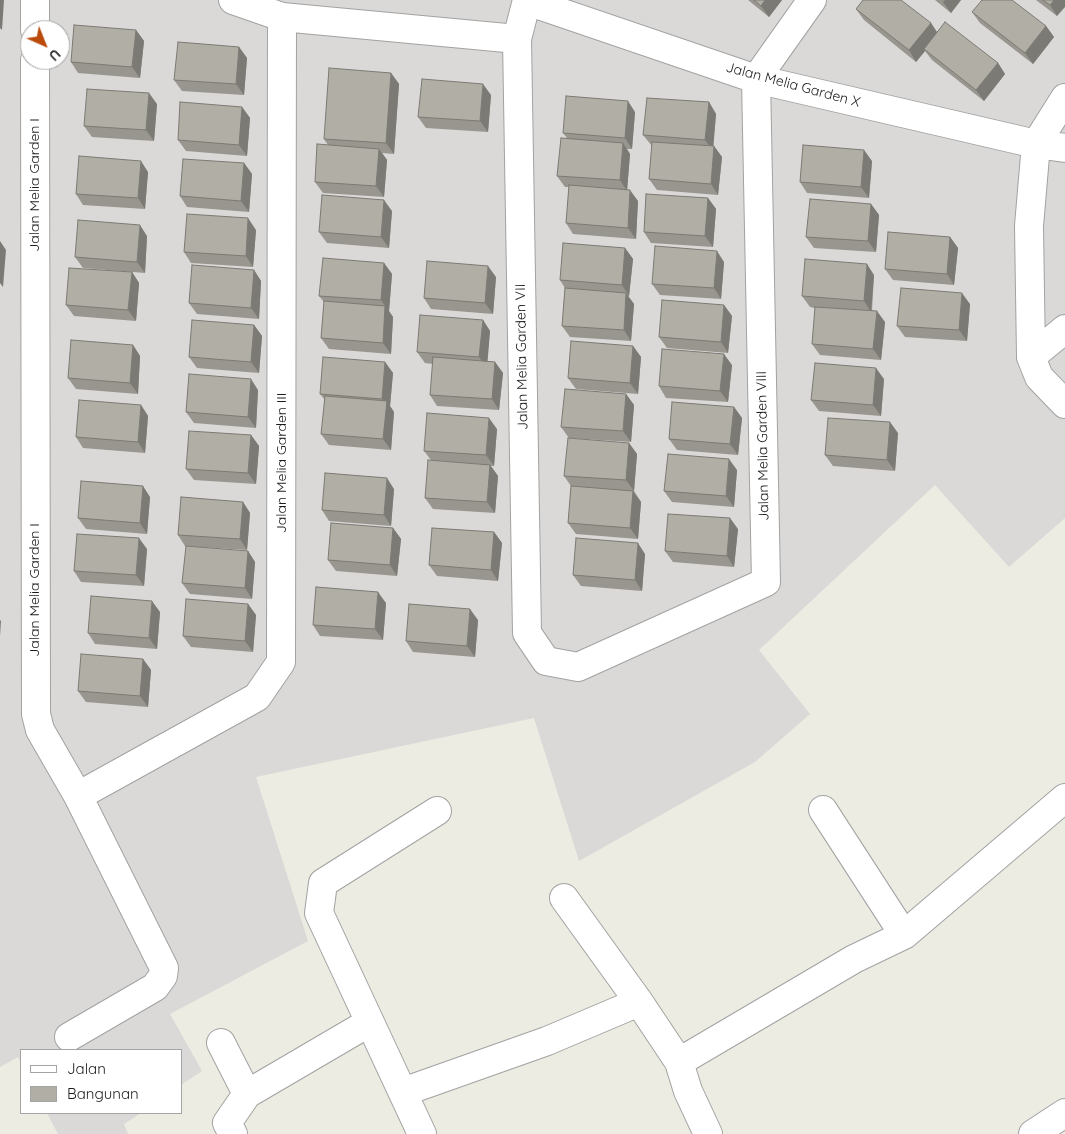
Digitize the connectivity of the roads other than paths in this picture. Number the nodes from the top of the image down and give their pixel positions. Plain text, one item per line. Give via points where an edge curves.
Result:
1 (35, 0) edge
2 (233, 0) edge
3 (527, 0) edge
4 (812, 0) edge
5 (282, 17) junction
6 (35, 20) edge
7 (517, 39) junction
8 (35, 70) edge
9 (756, 78) junction
10 (1065, 98) edge
11 (1036, 144) junction
12 (1065, 148) edge
13 (1065, 329) edge
14 (1031, 357) junction
15 (1065, 404) edge
16 (554, 662) joint
17 (78, 796) junction
18 (1065, 798) edge
19 (822, 810) dead end
20 (437, 812) dead end
21 (564, 898) dead end
22 (904, 935) junction
23 (639, 1002) junction
24 (370, 1022) junction
25 (70, 1038) dead end
26 (221, 1043) dead end
27 (679, 1062) junction
28 (402, 1092) junction
29 (247, 1094) junction
30 (1065, 1113) edge
31 (233, 1134) edge
32 (422, 1134) edge
33 (708, 1134) edge
34 (1033, 1134) edge

1 - 6 street
2 - 5 street
3 - 7 street, Jalan Melia Garden VII
3 - 9 street, Jalan Melia Garden X
4 - 9 street
5 - 7 street
5 - 17 street, Jalan Melia Garden III via 282,662 257,697
7 - 16 street, Jalan Melia Garden VII via 527,633 546,660
8 - 17 street, Jalan Melia Garden I via 36,714 40,730
9 - 11 street, Jalan Melia Garden X
9 - 16 street, Jalan Melia Garden VIII via 766,582 578,667
10 - 11 street
11 - 12 street, Jalan Melia Garden X
11 - 14 street via 1029,226
13 - 14 street
14 - 15 street via 1039,377
17 - 25 street, Jalan Melia Garden I via 164,968 163,976 155,987
18 - 22 street
19 - 22 street
20 - 24 street via 323,883 319,913
21 - 23 street
22 - 27 street via 854,959
23 - 27 street
23 - 28 street via 547,1041
24 - 28 street
24 - 29 street
26 - 29 street
27 - 33 street
28 - 32 street
29 - 31 street via 228,1123
30 - 34 street

